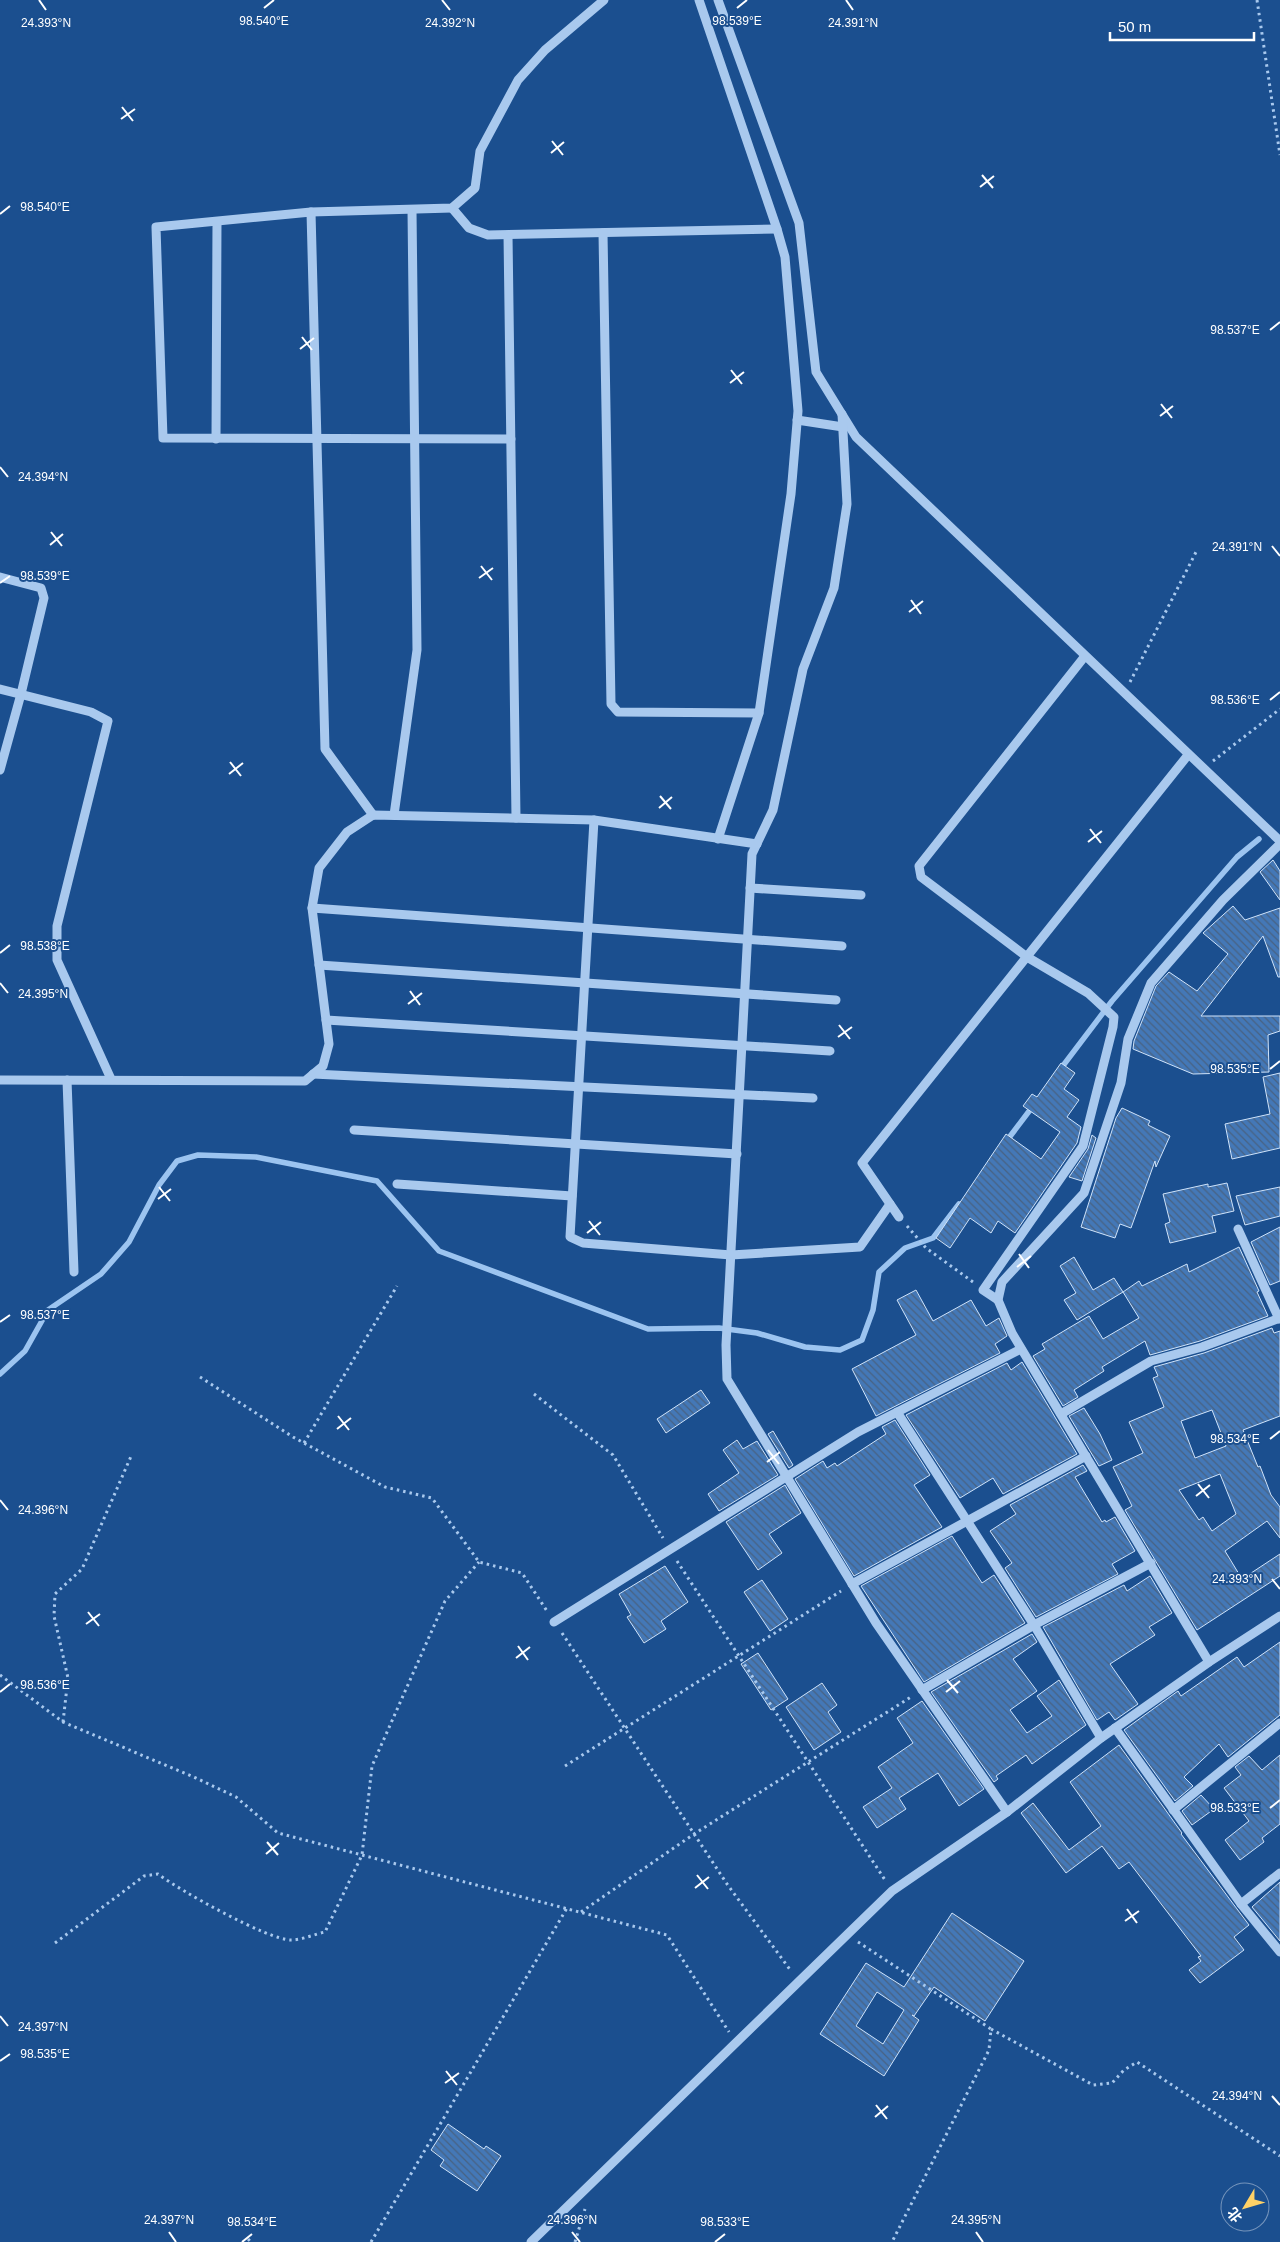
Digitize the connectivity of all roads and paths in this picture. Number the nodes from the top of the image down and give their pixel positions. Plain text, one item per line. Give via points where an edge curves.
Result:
1 (604, 0) edge
2 (699, 0) edge
3 (718, 0) edge
4 (1257, 0) edge
5 (1280, 155) edge
6 (452, 208) junction
7 (412, 210) junction
8 (311, 212) junction
9 (217, 222) junction
10 (778, 230) junction
11 (603, 233) junction
12 (508, 235) junction
13 (842, 414) junction
14 (797, 420) junction
15 (843, 427) junction
16 (216, 438) junction
17 (317, 439) junction
18 (415, 439) junction
19 (511, 440) junction
20 (1196, 552) dead end
21 (0, 577) edge
22 (1085, 656) junction
23 (0, 689) edge
24 (21, 694) junction
25 (1125, 694) junction
26 (1280, 709) edge
27 (759, 713) junction
28 (1188, 755) junction
29 (1203, 769) junction
30 (0, 770) edge
31 (373, 815) junction
32 (394, 815) junction
33 (516, 818) junction
34 (594, 820) junction
35 (718, 839) junction
36 (1280, 842) edge
37 (757, 844) junction
38 (750, 888) junction
39 (861, 895) dead end
40 (312, 908) junction
41 (588, 928) junction
42 (748, 939) junction
43 (842, 946) dead end
44 (1027, 957) junction
45 (319, 965) junction
46 (585, 983) junction
47 (745, 994) junction
48 (836, 1000) dead end
49 (326, 1020) junction
50 (582, 1036) junction
51 (742, 1046) junction
52 (830, 1051) dead end
53 (314, 1074) junction
54 (0, 1080) edge
55 (67, 1080) junction
56 (111, 1080) junction
57 (578, 1087) junction
58 (740, 1094) junction
59 (813, 1098) dead end
60 (354, 1130) dead end
61 (575, 1144) junction
62 (737, 1154) junction
63 (396, 1184) dead end
64 (572, 1196) junction
65 (890, 1204) junction
66 (899, 1217) joint
67 (1238, 1229) dead end
68 (731, 1255) junction
69 (74, 1272) dead end
70 (397, 1286) dead end
71 (983, 1290) junction
72 (998, 1300) junction
73 (1279, 1319) edge
74 (1021, 1348) junction
75 (200, 1377) dead end
76 (534, 1394) dead end
77 (897, 1412) junction
78 (1060, 1414) junction
79 (304, 1443) junction
80 (132, 1454) dead end
81 (1086, 1456) junction
82 (786, 1476) junction
83 (965, 1520) junction
84 (670, 1549) junction
85 (479, 1562) junction
86 (1151, 1563) junction
87 (852, 1584) junction
88 (1280, 1616) edge
89 (554, 1622) junction
90 (1034, 1625) junction
91 (740, 1656) junction
92 (1209, 1662) junction
93 (0, 1675) edge
94 (922, 1690) junction
95 (63, 1722) junction
96 (1280, 1723) edge
97 (624, 1728) junction
98 (1115, 1728) junction
99 (1101, 1738) junction
100 (808, 1762) junction
101 (565, 1766) dead end
102 (1173, 1810) junction
103 (1007, 1812) junction
104 (694, 1834) junction
105 (362, 1855) junction
106 (1280, 1873) edge
107 (892, 1891) junction
108 (1241, 1904) junction
109 (567, 1908) junction
110 (580, 1912) junction
111 (847, 1935) junction
112 (54, 1943) dead end
113 (1280, 1952) edge
114 (799, 1981) junction
115 (991, 2029) junction
116 (736, 2043) junction
117 (1280, 2156) edge
118 (371, 2242) edge
119 (531, 2242) edge
120 (892, 2242) edge

1 - 6 street via 545,50 518,80 480,151 475,188
2 - 10 street
3 - 13 street via 799,223 816,372
4 - 5 path
6 - 7 street
6 - 12 street via 469,228 488,235
7 - 8 street
7 - 18 street
8 - 9 street
8 - 17 street
9 - 16 street
9 - 16 street via 156,228 163,438
10 - 11 street
10 - 14 street via 785,257
11 - 12 street
11 - 27 street via 611,704 618,712
12 - 19 street
13 - 15 street
13 - 22 street via 856,437
14 - 15 street
14 - 27 street via 791,494
15 - 37 street via 847,504 834,588 803,669 773,810
16 - 17 street
17 - 18 street
17 - 31 street via 325,749
18 - 19 street
18 - 32 street via 417,650
19 - 33 street
20 - 25 path
21 - 24 street via 41,588 44,598
22 - 25 street
22 - 44 street via 919,866 921,877
23 - 24 street
24 - 30 street
24 - 56 street via 91,712 108,721 57,926 57,960
25 - 28 street
26 - 29 path
27 - 35 street
28 - 29 street
28 - 44 street
29 - 36 street
31 - 32 street
31 - 40 street via 347,832 318,868
32 - 33 street
33 - 34 street
34 - 35 street
34 - 41 street
35 - 37 street
36 - 72 street via 1223,900 1151,983 1128,1039 1121,1084 1084,1193 1002,1282
37 - 38 street via 752,854
38 - 39 street
38 - 42 street
40 - 41 street
40 - 45 street
41 - 42 street
41 - 46 street
42 - 43 street
42 - 47 street
44 - 65 street via 862,1163
44 - 71 street via 1088,993 1114,1017 1113,1027 1083,1146
45 - 46 street
45 - 49 street
46 - 47 street
46 - 50 street
47 - 48 street
47 - 51 street
49 - 50 street
49 - 53 street via 329,1044 323,1066
50 - 51 street
50 - 57 street
51 - 52 street
51 - 58 street
53 - 56 street via 305,1081
53 - 57 street
54 - 55 street
55 - 56 street
55 - 69 street
57 - 58 street
57 - 61 street
58 - 59 street
58 - 62 street
60 - 61 street
61 - 62 street
61 - 64 street
62 - 68 street
63 - 64 street
64 - 68 street via 570,1237 583,1243
65 - 66 street
65 - 68 street via 860,1247
66 - 71 path via 926,1248
67 - 73 street
68 - 82 street via 727,1379
70 - 79 path
71 - 72 street
72 - 74 street
73 - 78 street via 1202,1347 1151,1361
74 - 77 street
74 - 78 street
75 - 79 path
76 - 84 path via 613,1455
77 - 82 street
77 - 83 street
78 - 81 street
79 - 85 path via 386,1487 432,1498
80 - 95 path via 82,1568 55,1594 54,1616 68,1678
81 - 83 street
81 - 86 street
82 - 84 street
82 - 87 street
83 - 87 street
83 - 90 street
84 - 89 street
84 - 91 path
85 - 89 path via 522,1573
85 - 105 path via 445,1601 372,1766
86 - 90 street
86 - 92 street
87 - 91 path
87 - 94 street
88 - 92 street
89 - 97 path
90 - 94 street
90 - 99 street
91 - 97 path
91 - 100 path
92 - 98 street
93 - 95 path
94 - 100 path
94 - 103 street
95 - 105 path via 236,1797 278,1833
96 - 102 street
97 - 101 path
97 - 104 path
98 - 99 street
98 - 102 street
99 - 103 street
100 - 104 path
100 - 107 path
102 - 108 street
103 - 107 street
104 - 110 path
104 - 114 path
105 - 109 path
105 - 112 path via 325,1932 292,1940 268,1936 174,1886 158,1874 144,1876
106 - 108 street
107 - 111 street
108 - 113 street
109 - 110 path
109 - 118 path
110 - 116 path via 667,1936
111 - 114 street
111 - 115 path
114 - 116 street
115 - 117 path via 1093,2085 1112,2084 1124,2070 1137,2062
115 - 120 path via 989,2050
116 - 119 street

